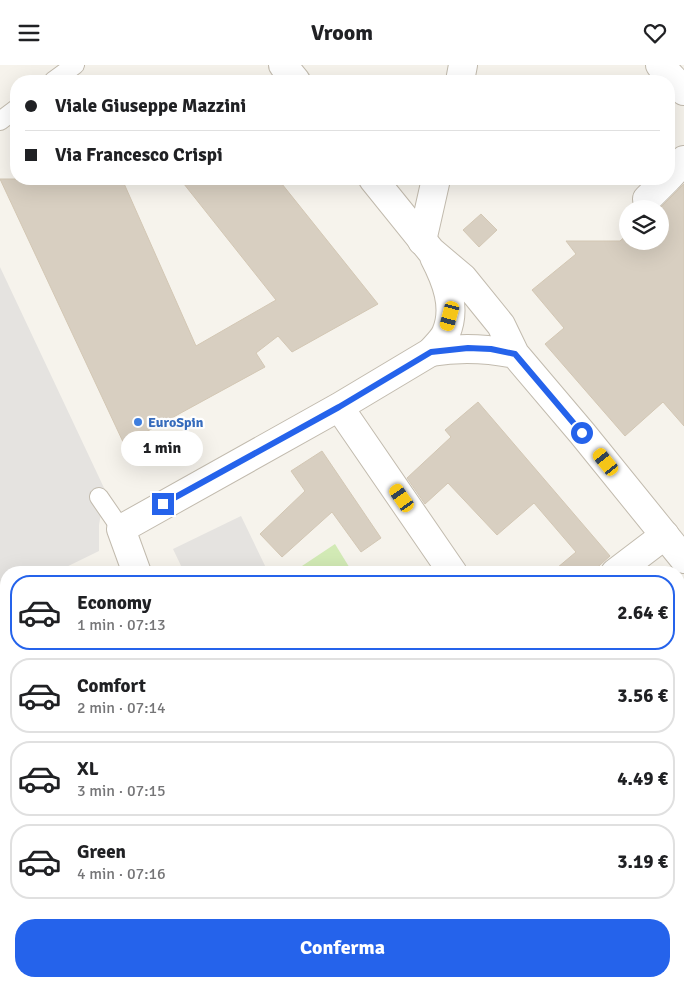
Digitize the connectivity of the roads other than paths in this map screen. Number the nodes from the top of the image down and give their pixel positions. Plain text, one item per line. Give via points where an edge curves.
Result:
1 (75, 65) edge
2 (283, 65) edge
3 (660, 65) edge
4 (61, 75) edge
5 (291, 75) edge
6 (669, 75) edge
7 (675, 81) edge
8 (684, 91) edge
9 (684, 161) edge
10 (675, 171) edge
11 (378, 185) edge
12 (435, 185) edge
13 (661, 185) edge
14 (647, 199) dead end
15 (426, 246) junction
16 (431, 352) junction
17 (515, 354) junction
18 (339, 407) junction
19 (99, 497) dead end
20 (121, 529) junction
21 (665, 535) junction
22 (684, 559) edge
23 (134, 566) edge
24 (448, 566) edge
25 (624, 566) edge

1 - 4 lane
2 - 5 street
3 - 6 street
7 - 8 street
9 - 10 street
11 - 15 street
12 - 15 street
13 - 14 street
15 - 16 street via 445,279 450,296 446,334
15 - 17 street via 463,279 501,325
16 - 17 street via 468,348
16 - 18 street
17 - 21 street
18 - 20 street
18 - 24 street
19 - 20 lane
20 - 23 street
21 - 22 street
21 - 25 street

